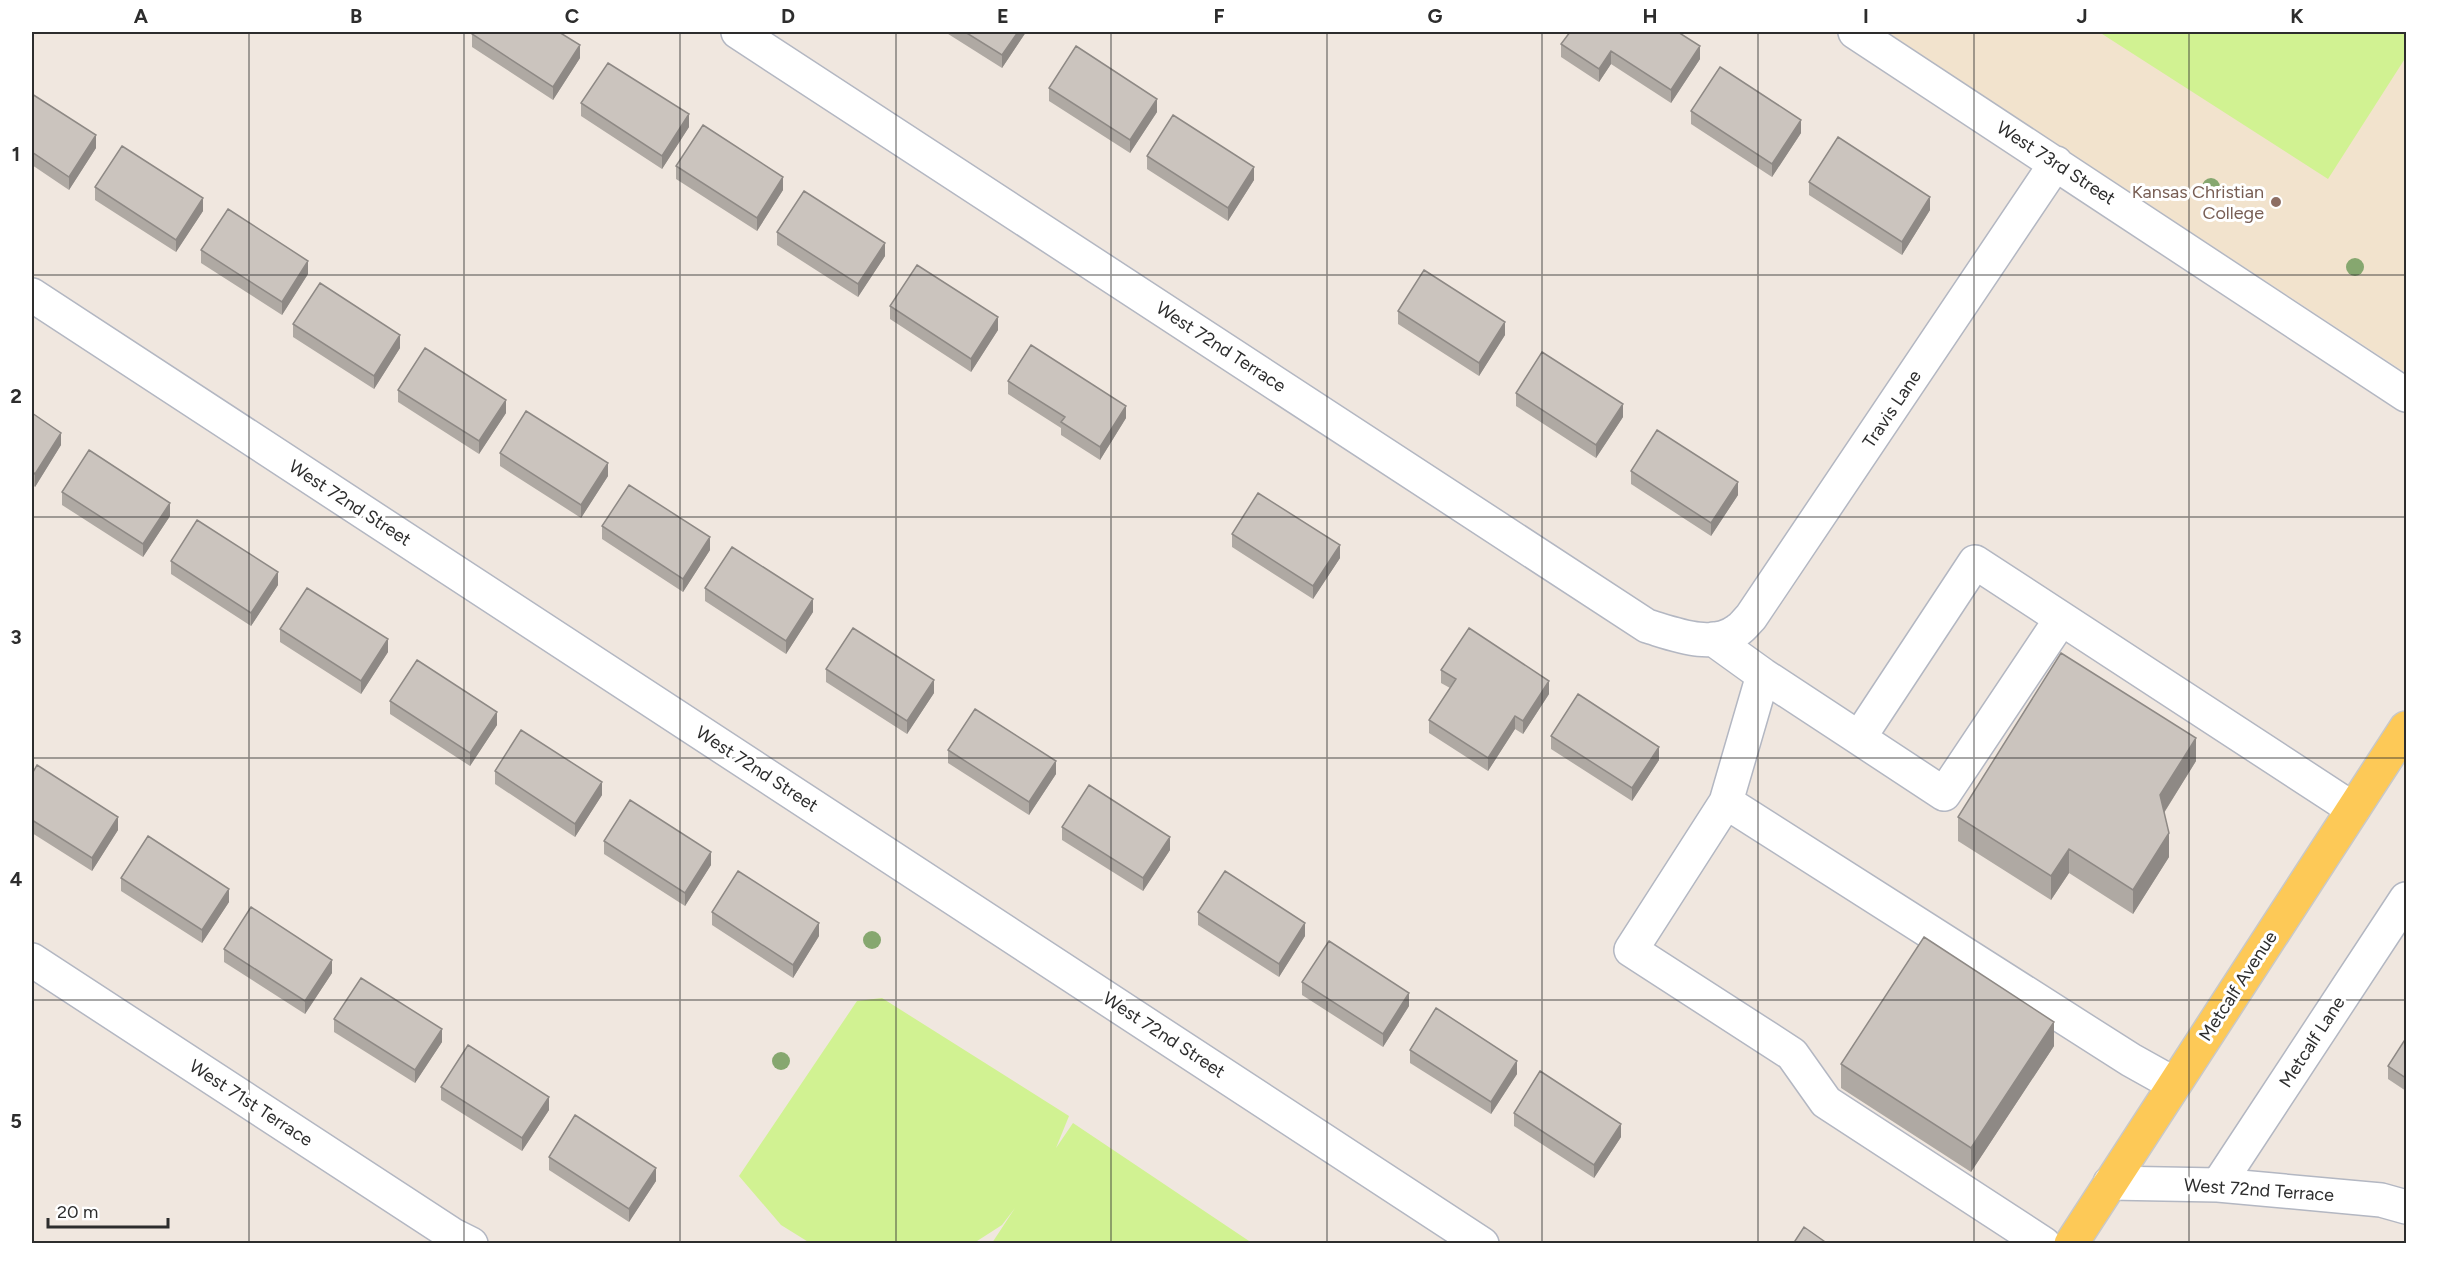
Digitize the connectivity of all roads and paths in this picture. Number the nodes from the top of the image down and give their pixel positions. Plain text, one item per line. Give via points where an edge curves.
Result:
1 (738, 32) edge
2 (1855, 32) edge
3 (2056, 163) junction
4 (32, 295) edge
5 (2406, 395) edge
6 (2061, 619) junction
7 (1713, 639) junction
8 (1763, 675) junction
9 (2406, 728) edge
10 (1859, 738) junction
11 (1726, 802) junction
12 (2353, 809) junction
13 (2406, 900) edge
14 (32, 960) edge
15 (2174, 1084) junction
16 (2110, 1183) junction
17 (2218, 1185) junction
18 (2406, 1207) edge
19 (471, 1244) edge
20 (1482, 1244) edge
21 (2044, 1244) edge
22 (2071, 1244) edge

1 - 7 street, West 72nd Terrace via 1647,626 1692,640
2 - 3 street, West 73rd Street
3 - 5 street, West 73rd Street
3 - 7 street, Travis Lane via 1769,593 1737,631
4 - 20 street, West 72nd Street
6 - 10 street via 1944,794
6 - 10 street via 1975,562
6 - 12 street
7 - 8 street
8 - 10 street
8 - 11 street
9 - 12 main road, Metcalf Avenue
11 - 15 street
11 - 21 street via 1631,950 1792,1054 1826,1102
12 - 15 main road, Metcalf Avenue
13 - 17 street, Metcalf Lane
14 - 19 street, West 71st Terrace
15 - 16 main road, Metcalf Avenue
16 - 17 street, West 72nd Terrace
16 - 22 main road, Metcalf Avenue
17 - 18 street, West 72nd Terrace via 2381,1200

